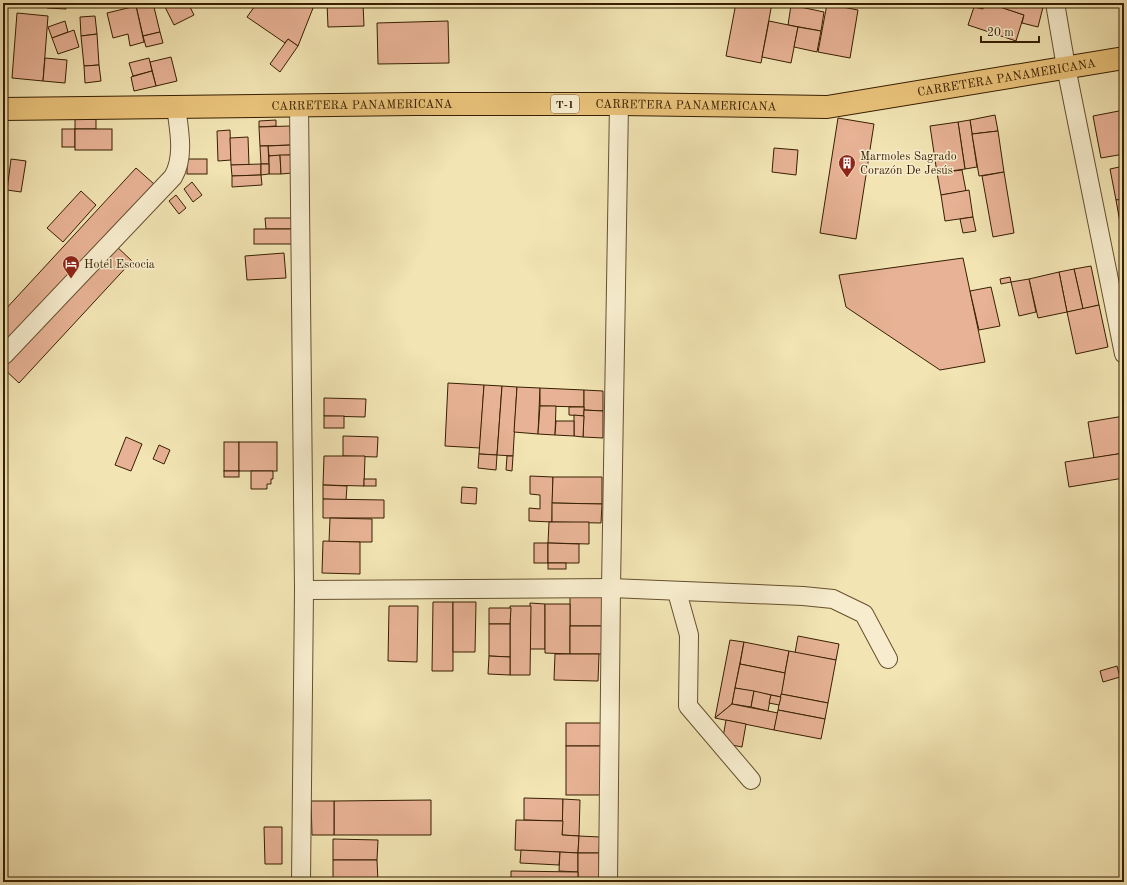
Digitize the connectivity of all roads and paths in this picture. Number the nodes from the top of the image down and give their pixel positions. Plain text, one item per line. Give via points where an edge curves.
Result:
1 (1055, 3) edge
2 (1124, 58) edge
3 (1066, 67) junction
4 (619, 104) junction
5 (299, 105) junction
6 (176, 107) junction
7 (3, 109) edge
8 (1124, 354) edge
9 (4, 355) dead end
10 (611, 588) junction
11 (304, 590) junction
12 (677, 592) junction
13 (888, 659) dead end
14 (751, 780) dead end
15 (301, 882) edge
16 (608, 882) edge

1 - 3 street
2 - 3 highway, CARRETERA PANAMERICANA / T-1
3 - 4 highway, CARRETERA PANAMERICANA / T-1 via 827,107
3 - 8 street
4 - 5 highway, CARRETERA PANAMERICANA / T-1
4 - 10 street
5 - 6 highway, CARRETERA PANAMERICANA / T-1
5 - 11 street
6 - 7 highway, CARRETERA PANAMERICANA / T-1
6 - 9 street via 180,146 178,169 173,177
10 - 11 street
10 - 12 street
10 - 16 street
11 - 15 street
12 - 13 street via 833,599 864,614
12 - 14 street via 689,635 688,706

